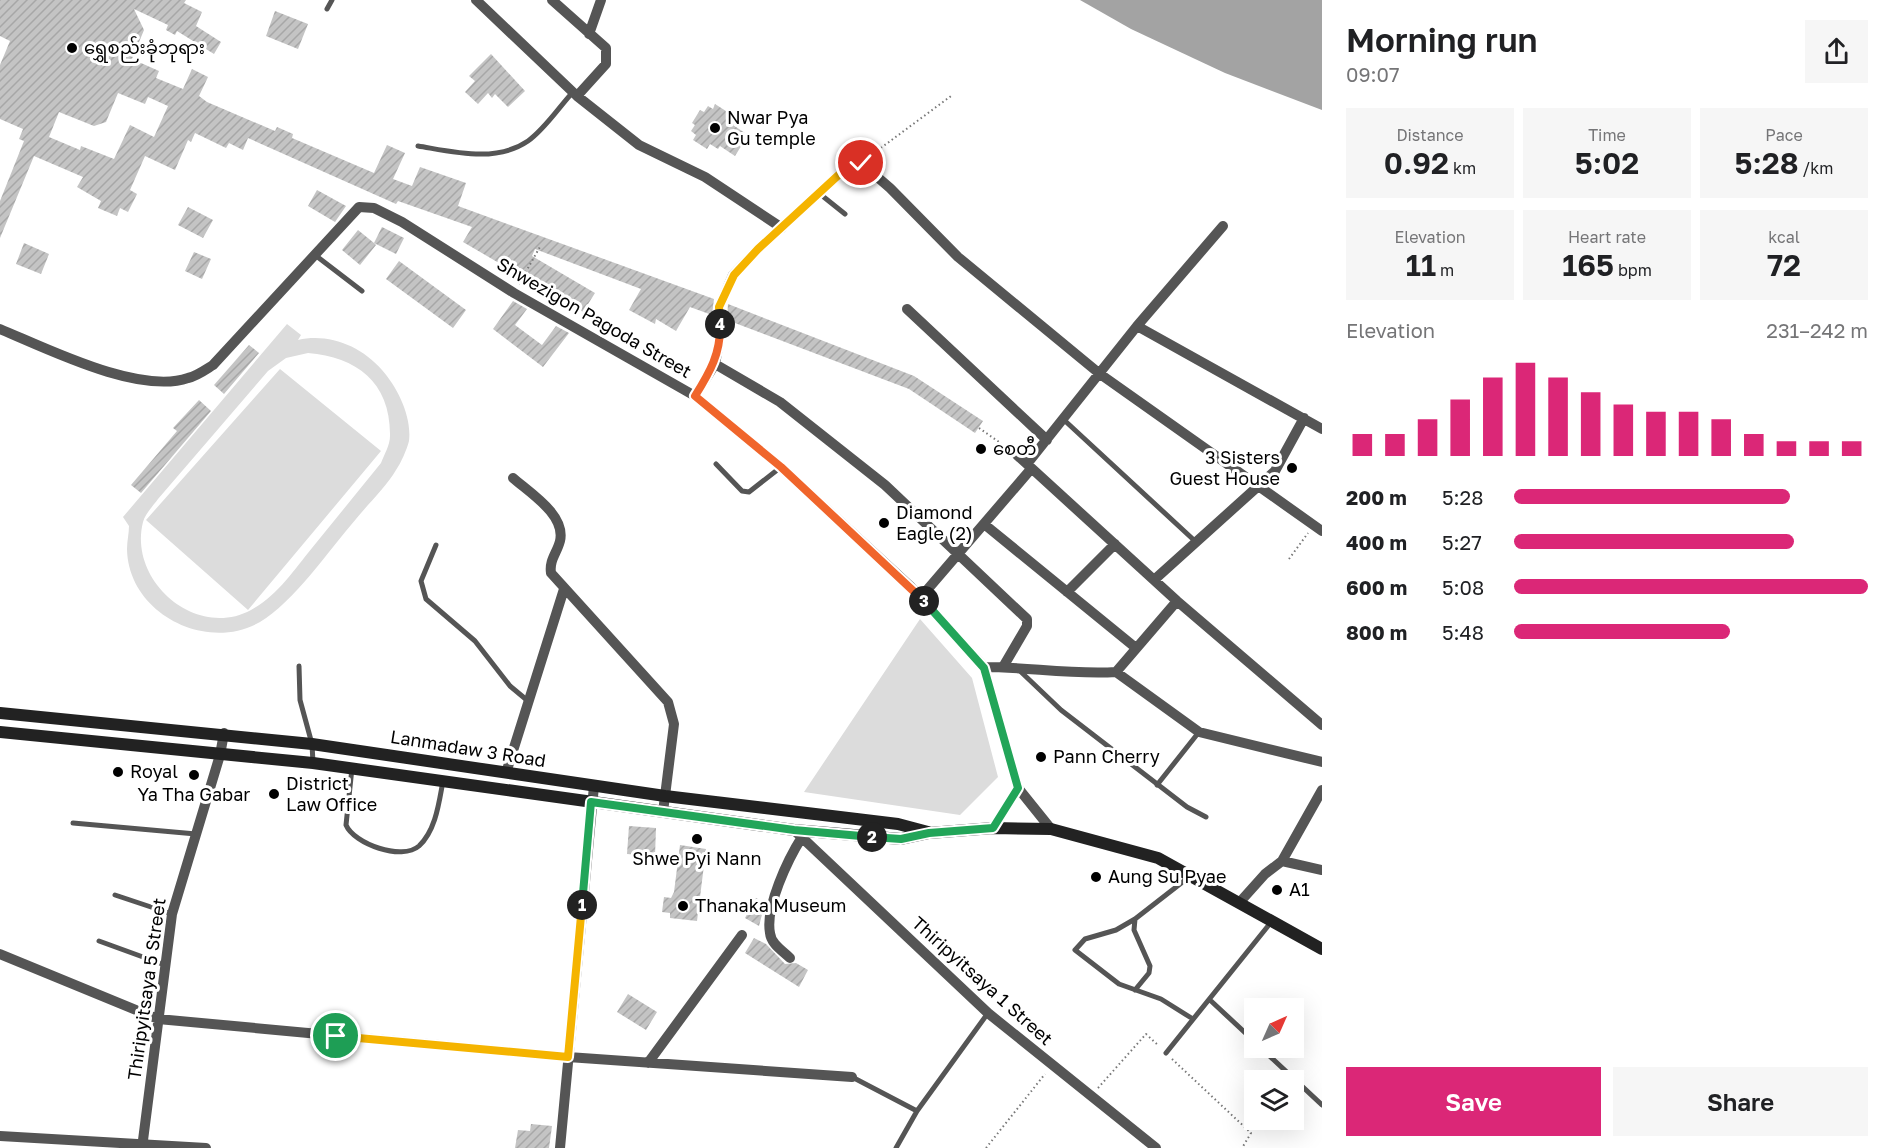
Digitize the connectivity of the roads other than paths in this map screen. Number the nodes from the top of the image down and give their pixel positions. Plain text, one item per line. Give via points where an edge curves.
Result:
1 (332, 0) edge
2 (476, 0) edge
3 (552, 0) edge
4 (601, 0) edge
5 (327, 9) dead end
6 (589, 34) junction
7 (575, 94) junction
8 (418, 146) dead end
9 (820, 194) junction
10 (845, 214) dead end
11 (1223, 226) dead end
12 (782, 228) junction
13 (314, 254) junction
14 (362, 291) dead end
15 (907, 309) dead end
16 (1137, 326) junction
17 (0, 330) edge
18 (715, 364) junction
19 (1100, 374) junction
20 (695, 396) junction
21 (1304, 418) junction
22 (1064, 419) junction
23 (1322, 429) edge
24 (1047, 440) junction
25 (1017, 455) road end
26 (716, 464) dead end
27 (1029, 466) junction
28 (781, 467) junction
29 (513, 478) dead end
30 (1259, 488) junction
31 (984, 524) junction
32 (1317, 529) edge
33 (1196, 542) junction
34 (1115, 544) junction
35 (436, 545) dead end
36 (959, 553) junction
37 (1154, 580) junction
38 (564, 589) junction
39 (1067, 592) junction
40 (921, 597) junction
41 (1177, 601) junction
42 (1136, 648) junction
43 (299, 666) dead end
44 (1003, 667) junction
45 (1016, 667) junction
46 (984, 668) junction
47 (1116, 672) junction
48 (528, 701) junction
49 (0, 713) edge
50 (1320, 718) edge
51 (0, 732) edge
52 (1199, 732) junction
53 (224, 734) junction
54 (312, 744) junction
55 (220, 755) junction
56 (1322, 762) edge
57 (313, 763) junction
58 (352, 768) junction
59 (506, 773) junction
60 (443, 781) junction
61 (1157, 785) junction
62 (594, 786) junction
63 (1018, 788) junction
64 (1322, 790) edge
65 (665, 796) junction
66 (591, 802) junction
67 (663, 813) junction
68 (1206, 817) dead end
69 (73, 823) dead end
70 (993, 828) junction
71 (1051, 829) junction
72 (929, 833) junction
73 (196, 834) junction
74 (798, 834) junction
75 (1282, 861) junction
76 (1322, 870) edge
77 (1190, 876) junction
78 (115, 895) dead end
79 (1239, 903) junction
80 (172, 914) junction
81 (1135, 919) junction
82 (1272, 921) junction
83 (742, 935) dead end
84 (99, 941) dead end
85 (1322, 949) edge
86 (0, 954) edge
87 (790, 958) dead end
88 (165, 965) junction
89 (1135, 990) junction
90 (1210, 1000) junction
91 (988, 1013) junction
92 (158, 1019) junction
93 (1193, 1019) junction
94 (1244, 1032) edge
95 (1166, 1053) road end
96 (568, 1057) junction
97 (1272, 1058) edge
98 (648, 1063) junction
99 (852, 1077) joint
100 (1322, 1105) edge
101 (917, 1111) junction
102 (0, 1136) edge
103 (142, 1145) edge
104 (206, 1148) edge
105 (560, 1148) edge
106 (896, 1148) edge
107 (1156, 1148) edge

1 - 5 lane
2 - 7 street
3 - 6 street
4 - 6 street
6 - 7 street via 606,48 606,64
7 - 8 lane via 529,140 503,153 471,154
7 - 12 street via 639,145 705,177
9 - 10 lane
9 - 12 street
9 - 19 street via 851,164 861,163 958,257
11 - 16 street
12 - 18 street via 734,275 719,307 720,337
13 - 14 lane
13 - 17 street, Shwezigon Pagoda Street via 213,366 187,379 156,381 103,372
13 - 20 street, Shwezigon Pagoda Street via 359,207 374,208
15 - 24 street
16 - 19 street
16 - 21 street
18 - 20 street
18 - 36 street via 780,402 885,484
19 - 22 street
19 - 30 street
20 - 28 street, Shwezigon Pagoda Street
21 - 23 street
21 - 30 street via 1275,471
22 - 24 street
22 - 33 lane
24 - 27 street
25 - 27 street
26 - 28 lane via 742,490 749,492
27 - 31 street
27 - 34 street
28 - 40 street, Shwezigon Pagoda Street
29 - 38 street via 561,529 560,542 549,564
30 - 32 street
30 - 33 street
31 - 36 street
31 - 39 street
33 - 37 street
34 - 37 street
34 - 39 street
35 - 48 lane via 421,581 426,599 475,641 510,686
36 - 40 street
36 - 44 street via 1027,619 1028,626
37 - 41 street
38 - 48 street
38 - 65 street via 668,702 674,724
39 - 42 street
40 - 46 street, Shwezigon Pagoda Street
41 - 42 street
41 - 50 street
42 - 47 street
43 - 54 lane via 300,700
44 - 45 street
44 - 46 street
45 - 47 street via 1094,674
45 - 61 lane via 1061,710
46 - 63 street, Shwezigon Pagoda Street
47 - 52 street
48 - 59 street
49 - 53 main road, Lanmadaw 3 Road
51 - 55 main road, Lanmadaw 3 Road
52 - 56 street
52 - 61 lane
53 - 54 main road, Lanmadaw 3 Road
53 - 55 street, Thiripyitsaya 5 Street
54 - 57 lane
54 - 59 main road, Lanmadaw 3 Road
55 - 57 main road, Lanmadaw 3 Road
55 - 73 street, Thiripyitsaya 5 Street
57 - 58 main road, Lanmadaw 3 Road
58 - 60 main road, Lanmadaw 3 Road
58 - 60 lane via 346,825 364,844 392,850 419,846 435,821
59 - 62 main road, Lanmadaw 3 Road
60 - 66 main road, Lanmadaw 3 Road
61 - 68 lane
62 - 65 main road, Lanmadaw 3 Road
62 - 66 street
63 - 70 street
63 - 71 street, Shwezigon Pagoda Street
64 - 75 street
65 - 67 street
65 - 72 main road, Lanmadaw 3 Road via 898,824
66 - 67 main road, Lanmadaw 3 Road
66 - 96 street
67 - 74 main road, Lanmadaw 3 Road
69 - 73 lane
70 - 71 main road, Lanmadaw 3 Road
70 - 72 main road, Lanmadaw 3 Road
71 - 77 main road, Lanmadaw 3 Road via 1158,858
72 - 74 main road, Lanmadaw 3 Road via 901,839
73 - 80 street, Thiripyitsaya 5 Street
74 - 87 street via 784,868 769,932
74 - 91 street, Thiripyitsaya 1 Street
75 - 76 street
75 - 79 street
77 - 79 main road, Lanmadaw 3 Road
77 - 81 lane
78 - 80 lane
79 - 82 main road, Lanmadaw 3 Road
80 - 88 street, Thiripyitsaya 5 Street
81 - 89 lane via 1134,930 1150,966
81 - 89 lane via 1116,930 1084,939 1075,950 1119,984
82 - 85 main road, Lanmadaw 3 Road
82 - 90 lane
83 - 98 street
84 - 88 lane
86 - 92 street
88 - 92 street, Thiripyitsaya 5 Street
89 - 93 lane via 1161,999
90 - 93 lane
90 - 94 lane
91 - 101 lane
91 - 107 street, Thiripyitsaya 1 Street
92 - 96 street
92 - 103 street, Thiripyitsaya 5 Street
93 - 95 lane
96 - 98 street
96 - 105 street
97 - 100 lane
98 - 99 street
99 - 101 lane
101 - 106 lane
102 - 103 street
103 - 104 street

